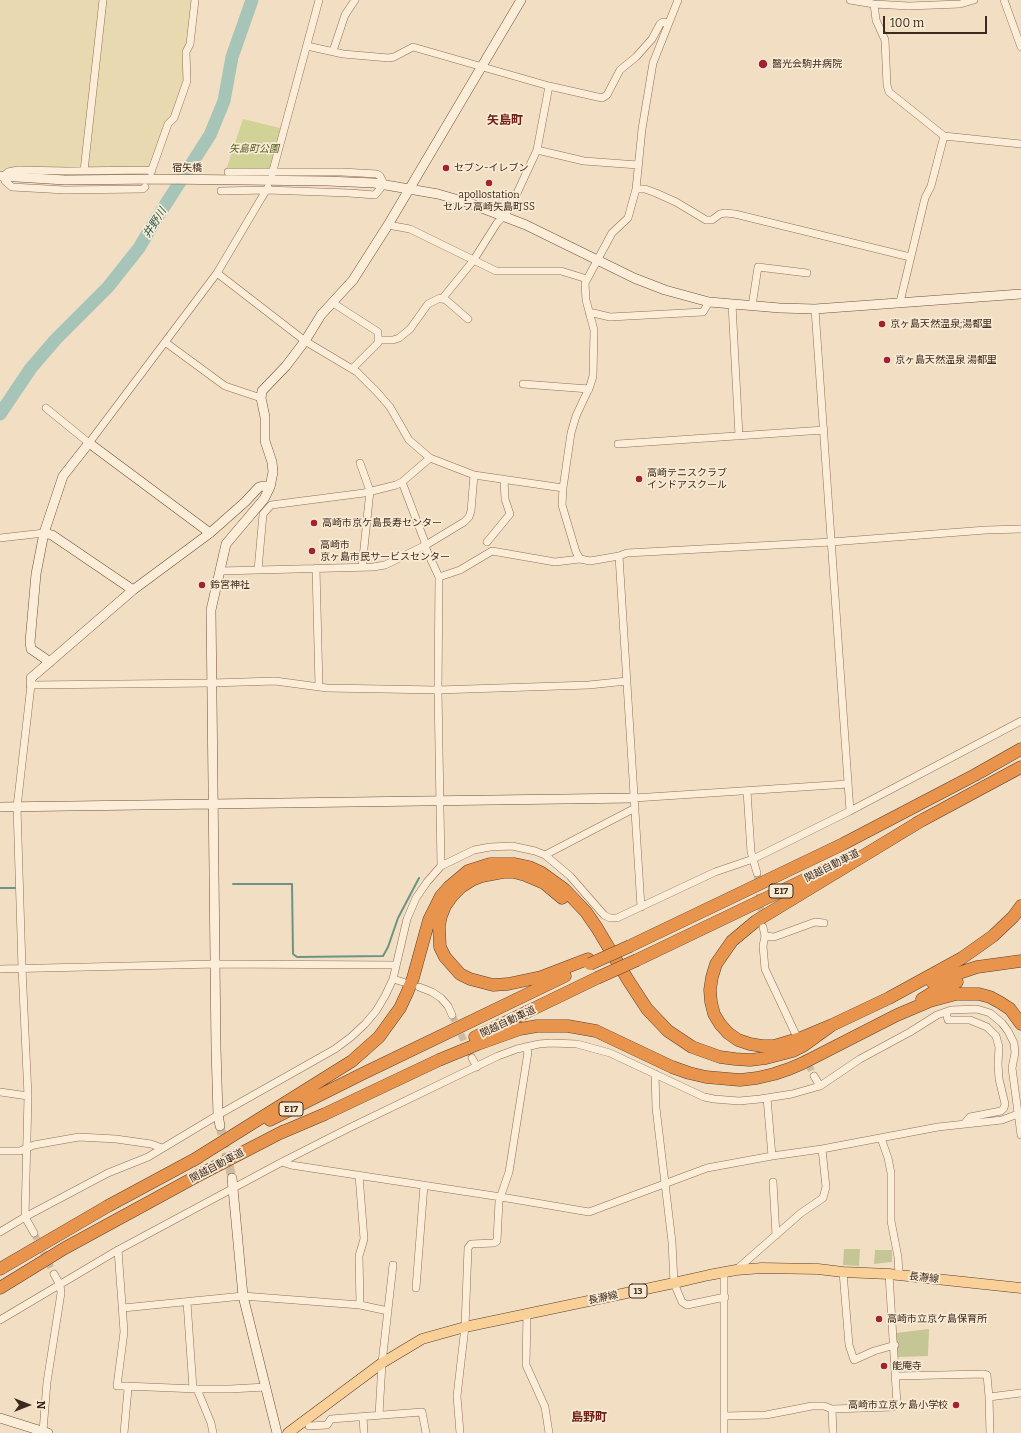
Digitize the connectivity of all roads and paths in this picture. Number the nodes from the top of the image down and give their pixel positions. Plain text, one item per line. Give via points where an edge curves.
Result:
1 (103, 0) edge
2 (195, 0) edge
3 (319, 0) edge
4 (355, 0) edge
5 (521, 0) edge
6 (678, 0) edge
7 (850, 0) edge
8 (974, 0) edge
9 (1004, 0) edge
10 (874, 4) junction
11 (668, 23) junction
12 (307, 46) junction
13 (1021, 47) edge
14 (333, 51) junction
15 (482, 66) junction
16 (549, 86) junction
17 (944, 136) junction
18 (1021, 144) edge
19 (537, 150) junction
20 (638, 165) junction
21 (84, 171) junction
22 (228, 172) dead end
23 (273, 173) junction
24 (2, 176) edge
25 (384, 184) junction
26 (145, 187) dead end
27 (268, 189) junction
28 (409, 189) junction
29 (636, 189) junction
30 (221, 191) dead end
31 (504, 216) junction
32 (388, 224) junction
33 (910, 256) junction
34 (597, 260) junction
35 (473, 261) junction
36 (217, 273) junction
37 (807, 273) dead end
38 (587, 279) junction
39 (1021, 294) edge
40 (442, 299) junction
41 (709, 302) junction
42 (900, 302) junction
43 (333, 303) junction
44 (732, 304) junction
45 (752, 306) junction
46 (815, 309) junction
47 (588, 312) junction
48 (468, 319) dead end
49 (378, 340) junction
50 (305, 341) junction
51 (165, 342) junction
52 (352, 369) junction
53 (523, 384) dead end
54 (589, 389) junction
55 (261, 398) junction
56 (46, 408) dead end
57 (824, 430) junction
58 (739, 436) junction
59 (89, 443) junction
60 (618, 444) dead end
61 (430, 458) junction
62 (360, 464) dead end
63 (474, 475) junction
64 (504, 480) junction
65 (402, 482) junction
66 (270, 487) junction
67 (563, 488) junction
68 (370, 491) junction
69 (1021, 529) edge
70 (44, 533) junction
71 (210, 533) junction
72 (0, 538) edge
73 (487, 542) dead end
74 (831, 542) junction
75 (426, 545) junction
76 (619, 556) junction
77 (580, 559) junction
78 (362, 567) junction
79 (316, 568) junction
80 (258, 570) junction
81 (220, 571) junction
82 (438, 577) junction
83 (132, 590) junction
84 (50, 662) junction
85 (627, 681) junction
86 (212, 684) junction
87 (31, 685) junction
88 (319, 687) junction
89 (438, 690) junction
90 (1021, 721) edge
91 (1021, 749) edge
92 (1021, 767) edge
93 (848, 784) junction
94 (747, 791) junction
95 (634, 798) junction
96 (440, 801) junction
97 (213, 804) junction
98 (0, 807) edge
99 (17, 807) junction
100 (635, 808) junction
101 (850, 811) junction
102 (924, 819) junction
103 (545, 855) junction
104 (753, 859) junction
105 (441, 866) junction
106 (757, 873) tunnel mouth
107 (641, 906) junction
108 (1021, 906) edge
109 (824, 923) dead end
110 (763, 926) tunnel mouth
111 (764, 936) junction
112 (1021, 961) edge
113 (589, 962) junction
114 (216, 964) junction
115 (396, 965) junction
116 (22, 968) junction
117 (1021, 968) edge
118 (0, 969) edge
119 (393, 979) junction
120 (403, 982) dead end
121 (419, 986) dead end
122 (889, 998) junction
123 (946, 1012) junction
124 (452, 1015) tunnel mouth
125 (897, 1015) junction
126 (1021, 1024) edge
127 (832, 1025) junction
128 (796, 1035) dead end
129 (840, 1043) junction
130 (525, 1047) junction
131 (1018, 1052) edge
132 (472, 1058) tunnel mouth
133 (477, 1067) junction
134 (655, 1074) junction
135 (814, 1076) tunnel mouth
136 (820, 1086) junction
137 (0, 1092) edge
138 (28, 1096) junction
139 (767, 1098) junction
140 (1018, 1114) junction
141 (218, 1115) junction
142 (964, 1124) junction
143 (220, 1126) tunnel mouth
144 (278, 1134) junction
145 (1021, 1135) edge
146 (881, 1138) junction
147 (28, 1148) junction
148 (162, 1148) junction
149 (822, 1149) junction
150 (0, 1151) edge
151 (772, 1156) junction
152 (192, 1161) junction
153 (282, 1162) junction
154 (359, 1175) junction
155 (232, 1178) tunnel mouth
156 (772, 1182) dead end
157 (666, 1184) junction
158 (424, 1185) junction
159 (234, 1188) junction
160 (501, 1197) junction
161 (25, 1217) junction
162 (0, 1232) edge
163 (34, 1233) tunnel mouth
164 (776, 1234) junction
165 (118, 1250) junction
166 (393, 1265) dead end
167 (0, 1270) edge
168 (736, 1270) junction
169 (724, 1272) junction
170 (843, 1272) junction
171 (54, 1274) tunnel mouth
172 (894, 1275) junction
173 (674, 1283) junction
174 (60, 1285) junction
175 (0, 1288) edge
176 (416, 1288) dead end
177 (1021, 1288) edge
178 (243, 1296) junction
179 (725, 1297) junction
180 (187, 1302) junction
181 (360, 1305) junction
182 (123, 1308) junction
183 (388, 1311) junction
184 (528, 1313) junction
185 (0, 1320) edge
186 (465, 1327) junction
187 (895, 1345) junction
188 (382, 1363) junction
189 (897, 1376) junction
190 (126, 1386) junction
191 (266, 1387) junction
192 (195, 1389) junction
193 (1021, 1393) edge
194 (989, 1397) junction
195 (832, 1409) junction
196 (379, 1415) junction
197 (724, 1416) junction
198 (363, 1417) junction
199 (0, 1418) edge
200 (308, 1426) edge
201 (46, 1432) edge
202 (124, 1433) edge
203 (213, 1433) edge
204 (277, 1433) edge
205 (288, 1433) edge
206 (364, 1433) edge
207 (426, 1433) edge
208 (460, 1433) edge
209 (549, 1433) edge
210 (724, 1433) edge
211 (833, 1433) edge
212 (990, 1433) edge

1 - 21 street
2 - 21 street via 190,44 186,52 187,81 151,171
3 - 12 street
4 - 14 street via 345,15
5 - 15 street
6 - 11 street
7 - 10 street
8 - 10 street via 960,4
9 - 13 street
10 - 17 street via 876,20 885,40 889,92
11 - 16 street via 660,24 636,57 620,70 605,97
11 - 20 street via 653,63
12 - 14 street
12 - 23 street
14 - 15 street via 389,58 413,47
15 - 16 street
15 - 28 street
16 - 19 street
17 - 18 street
17 - 33 street
19 - 20 street via 584,161
19 - 31 street
20 - 29 street
21 - 24 street via 18,170
22 - 23 street
23 - 25 street via 377,174
24 - 25 street, 宿矢橋 via 65,180 214,179
24 - 26 street via 12,187 65,190
25 - 27 street via 375,195
25 - 28 street, 宿矢橋
27 - 30 street
27 - 36 street
28 - 31 street, 宿矢橋 via 438,194
28 - 32 street
29 - 33 street via 645,188 676,202 706,220 712,220 720,214 735,214
29 - 34 street via 628,218 612,233
31 - 34 street, 宿矢橋
31 - 35 street
32 - 35 street via 410,230
32 - 43 street via 353,280
33 - 42 street
34 - 38 street
34 - 41 street, 宿矢橋 via 665,290
35 - 38 street via 496,271 562,271
35 - 40 street
36 - 50 street
36 - 51 street
37 - 45 street via 758,268
38 - 47 street via 585,283
39 - 42 street, 宿矢橋
40 - 48 street
40 - 49 street via 428,304 410,329 399,338
41 - 44 street, 宿矢橋
41 - 47 street via 703,312 610,317
42 - 46 street, 宿矢橋
43 - 49 street via 378,332
43 - 50 street via 321,315
44 - 45 street, 宿矢橋
44 - 58 street
45 - 46 street, 宿矢橋
46 - 57 street
47 - 54 street via 594,330 593,376
49 - 52 street via 378,343
50 - 52 street
50 - 55 street via 286,366 265,387
51 - 55 street via 225,386
51 - 59 street
52 - 61 street via 378,392 409,440
53 - 54 street
54 - 67 street via 571,433
55 - 66 street via 265,417 265,441 272,462
56 - 59 street
57 - 58 street
57 - 74 street
58 - 60 street
59 - 70 street via 63,476
59 - 71 street
61 - 63 street
61 - 65 street
62 - 68 street
63 - 64 street
63 - 75 street via 469,517
64 - 67 street
64 - 73 street via 505,499 510,514
65 - 68 street
65 - 75 street
66 - 71 street via 259,487
66 - 81 street via 264,499 226,544
67 - 77 street via 562,505
68 - 78 street
68 - 80 street via 271,505 263,514
69 - 74 street
70 - 72 street
70 - 83 street via 52,535
70 - 84 street via 36,574 30,642 31,649
71 - 83 street
74 - 76 street via 627,553
74 - 93 street
75 - 78 street via 385,565
75 - 82 street
76 - 77 street via 590,561
76 - 85 street
77 - 82 street via 555,562 492,551 460,570
78 - 79 street
79 - 80 street
79 - 88 street
80 - 81 street
81 - 86 street via 211,610
82 - 89 street
83 - 84 street
84 - 87 street via 31,678
85 - 89 street via 589,685
85 - 95 street
86 - 87 street
86 - 88 street via 275,681
86 - 97 street
87 - 99 street
88 - 89 street
89 - 96 street
90 - 101 street
91 - 113 highway, 関越自動車道 / E17, bridge via 918,805 768,880
92 - 102 highway, 関越自動車道 / E17
93 - 94 street
93 - 101 street
94 - 95 street
94 - 104 street
95 - 96 street
95 - 100 street
96 - 97 street
96 - 105 street
97 - 99 street
97 - 114 street
98 - 99 street
99 - 116 street
100 - 103 street
100 - 107 street
101 - 104 street
102 - 127 highway via 756,921 732,941 716,964 710,1002 720,1024 738,1040 774,1046
102 - 144 highway, 関越自動車道 / E17, bridge via 773,895 372,1086
103 - 105 street via 512,846 490,847 474,850
103 - 107 street via 570,876 604,915 617,918
104 - 106 street
104 - 107 street via 715,872
105 - 115 street via 416,898 407,919
108 - 122 highway via 1004,927 978,947 937,973
109 - 111 street via 815,922 774,937
110 - 111 street
111 - 128 street via 764,969
112 - 122 highway via 977,967
113 - 129 highway via 524,982 500,984 470,979 460,974 440,947 438,936 441,916 452,896 472,880 503,872 525,875 552,889 570,906 591,932 641,1013 663,1037 686,1053 711,1063 746,1068 784,1062
113 - 152 highway, 関越自動車道 / E17
114 - 115 street
114 - 116 street
114 - 141 street
115 - 119 street
116 - 118 street
116 - 138 street
117 - 125 highway via 981,974 951,984 926,996
119 - 120 street
119 - 141 street via 376,1011 351,1038 336,1049
121 - 124 street via 441,998
122 - 127 highway
123 - 131 street via 976,1009 990,1013 1008,1031
123 - 136 street via 860,1060
123 - 142 street via 948,1020 970,1020 987,1027 996,1036 999,1047 999,1079 1004,1108 1001,1111 970,1117
125 - 126 highway via 930,1001 968,993 1001,1003 1010,1009
125 - 129 highway
127 - 152 highway via 793,1051 766,1058 750,1060 720,1057 692,1047 668,1031 647,1009 586,912 564,888 529,867 490,864 468,871 441,896 429,920 407,993 400,1008 379,1037 352,1061
129 - 144 highway via 803,1063 774,1074 757,1078 723,1079 672,1067 596,1031 568,1026 537,1026 520,1029 439,1060
130 - 133 street via 498,1056
130 - 134 street via 551,1043 577,1044 610,1053
130 - 160 street via 528,1052 509,1172
131 - 140 street via 1012,1068
132 - 133 street
133 - 153 street
134 - 139 street via 704,1097 739,1101
134 - 157 street via 656,1108
135 - 136 street
136 - 139 street
137 - 138 street
138 - 147 street
139 - 151 street
140 - 142 street via 1002,1120
140 - 145 street
141 - 143 street
141 - 148 street
142 - 146 street
144 - 175 highway, 関越自動車道 / E17 via 85,1237
146 - 149 street
146 - 172 street via 891,1173 891,1221 898,1258
147 - 148 street via 79,1137 116,1139
147 - 150 street via 20,1151
147 - 161 street
148 - 161 street
149 - 151 street
149 - 164 street via 826,1187 823,1198
151 - 157 street via 707,1168
152 - 167 highway, 関越自動車道 / E17 via 87,1218
153 - 154 street
153 - 159 street
154 - 158 street
154 - 181 street via 364,1239 358,1256
155 - 159 street
156 - 164 street
157 - 160 street via 588,1212
157 - 173 street
158 - 160 street
158 - 176 street
159 - 165 street
159 - 178 street
160 - 186 street via 497,1241 471,1244 468,1248
161 - 162 street
161 - 163 street
164 - 168 street
165 - 174 street
165 - 182 street
166 - 183 street
168 - 169 main road, 長瀞線 / 13
168 - 170 main road, 長瀞線 / 13 via 797,1268
169 - 173 main road, 長瀞線 / 13
169 - 179 street
170 - 172 main road, 長瀞線 / 13
170 - 187 street via 849,1345 854,1360
171 - 174 street
172 - 177 main road, 長瀞線 / 13
172 - 187 street
173 - 179 street via 682,1302 687,1305
173 - 184 main road, 長瀞線 / 13
174 - 185 street
174 - 201 street via 61,1293 47,1382
178 - 180 street
178 - 181 street
178 - 191 street
179 - 197 street
180 - 182 street
180 - 192 street
181 - 183 street
182 - 190 street via 124,1332 117,1386
183 - 188 street
184 - 186 main road, 長瀞線 / 13
184 - 209 street via 526,1365 545,1407
186 - 188 main road, 長瀞線 / 13 via 422,1339
186 - 208 street via 457,1396
187 - 189 street
188 - 196 street
188 - 200 main road, 長瀞線 / 13
189 - 194 street via 983,1374 987,1375
189 - 195 street via 897,1404 893,1407
190 - 192 street
190 - 202 street via 128,1388
191 - 192 street
191 - 204 street
192 - 203 street
193 - 194 street
194 - 212 street
195 - 197 street via 812,1406 766,1415
195 - 211 street
196 - 198 street
196 - 207 street via 422,1412
197 - 210 street
198 - 200 street via 331,1419 327,1425
198 - 206 street
199 - 201 street
200 - 205 main road, 長瀞線 / 13

